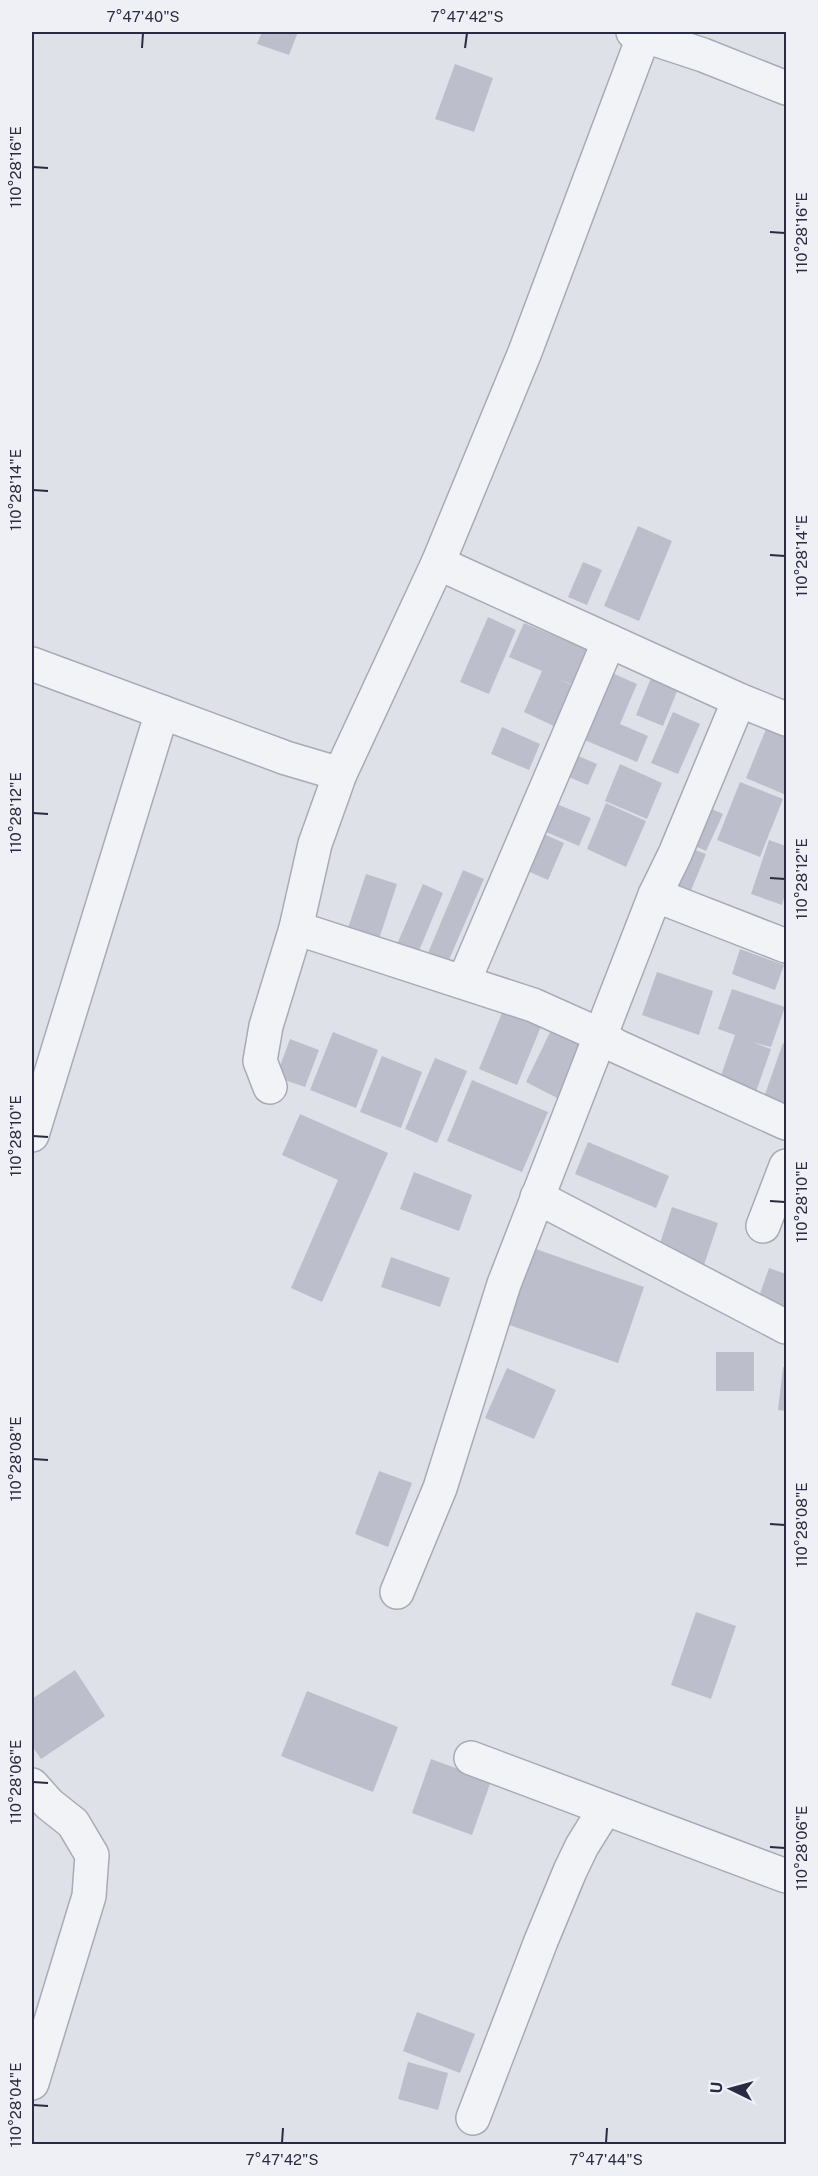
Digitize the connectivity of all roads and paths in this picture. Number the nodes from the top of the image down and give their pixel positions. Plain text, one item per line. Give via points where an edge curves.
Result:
1 (639, 33) edge
2 (706, 43) edge
3 (786, 88) edge
4 (438, 563) junction
5 (609, 641) junction
6 (32, 664) edge
7 (739, 700) junction
8 (162, 712) junction
9 (786, 719) edge
10 (340, 774) junction
11 (655, 895) junction
12 (296, 928) junction
13 (786, 946) edge
14 (464, 981) junction
15 (600, 1035) junction
16 (270, 1087) dead end
17 (786, 1123) edge
18 (32, 1135) edge
19 (786, 1166) edge
20 (537, 1197) junction
21 (764, 1226) dead end
22 (786, 1327) edge
23 (398, 1592) dead end
24 (471, 1758) dead end
25 (32, 1785) edge
26 (605, 1809) junction
27 (786, 1876) edge
28 (32, 2083) edge
29 (473, 2118) dead end

1 - 2 street
1 - 4 street via 525,352
2 - 3 street
4 - 5 street
4 - 10 street
5 - 7 street
5 - 14 street
6 - 8 street
7 - 9 street
7 - 11 street
8 - 10 street
8 - 18 street
10 - 12 street via 315,844
11 - 13 street
11 - 15 street
12 - 14 street
12 - 16 street via 262,1048 260,1061
14 - 15 street via 533,1005
15 - 17 street via 616,1046
15 - 20 street
19 - 21 street
20 - 22 street
20 - 23 street via 504,1284 440,1488
24 - 26 street
25 - 28 street via 73,1823 92,1856 89,1896
26 - 27 street
26 - 29 street via 570,1871

